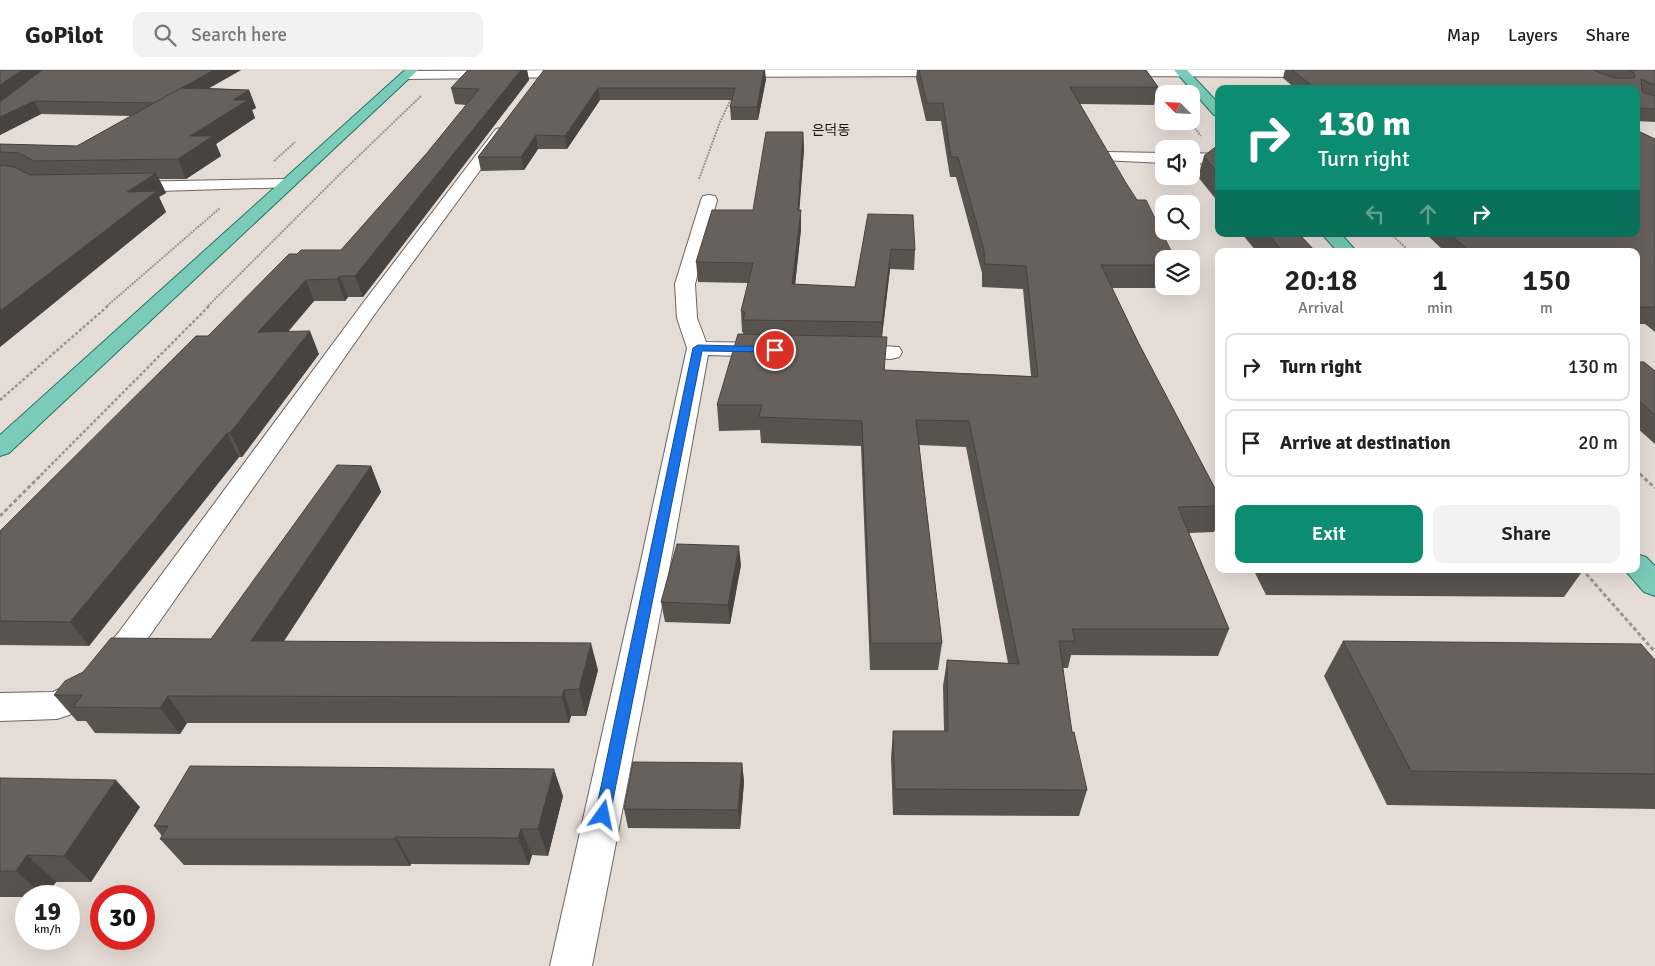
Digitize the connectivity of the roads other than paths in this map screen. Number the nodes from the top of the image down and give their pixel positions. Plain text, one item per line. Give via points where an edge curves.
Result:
1 (1181, 71) edge
2 (545, 72) edge
3 (962, 72) edge
4 (1102, 72) edge
5 (409, 73) edge
6 (1339, 73) edge
7 (594, 74) edge
8 (713, 74) edge
9 (528, 95) edge
10 (1215, 108) edge
11 (513, 116) edge
12 (1098, 141) edge
13 (1106, 157) junction
14 (1155, 158) edge
15 (1200, 158) edge
16 (1215, 159) edge
17 (1115, 174) edge
18 (287, 184) junction
19 (110, 187) edge
20 (709, 200) road end
21 (1334, 237) edge
22 (1344, 248) edge
23 (698, 348) junction
24 (794, 350) edge
25 (833, 351) edge
26 (891, 352) dead end
27 (0, 448) edge
28 (1640, 568) edge
29 (1655, 585) edge
30 (0, 707) edge
31 (571, 966) edge

1 - 4 street
1 - 6 street
1 - 10 main road
2 - 5 street
2 - 7 street
2 - 9 street
3 - 8 street
5 - 18 main road
11 - 30 street via 370,307 130,640 91,688 57,705
12 - 13 street
13 - 14 street
13 - 17 street
15 - 16 street
18 - 19 street
18 - 27 main road
20 - 23 street via 685,284 687,318
21 - 22 main road
23 - 24 street
23 - 31 street
25 - 26 street
28 - 29 main road

